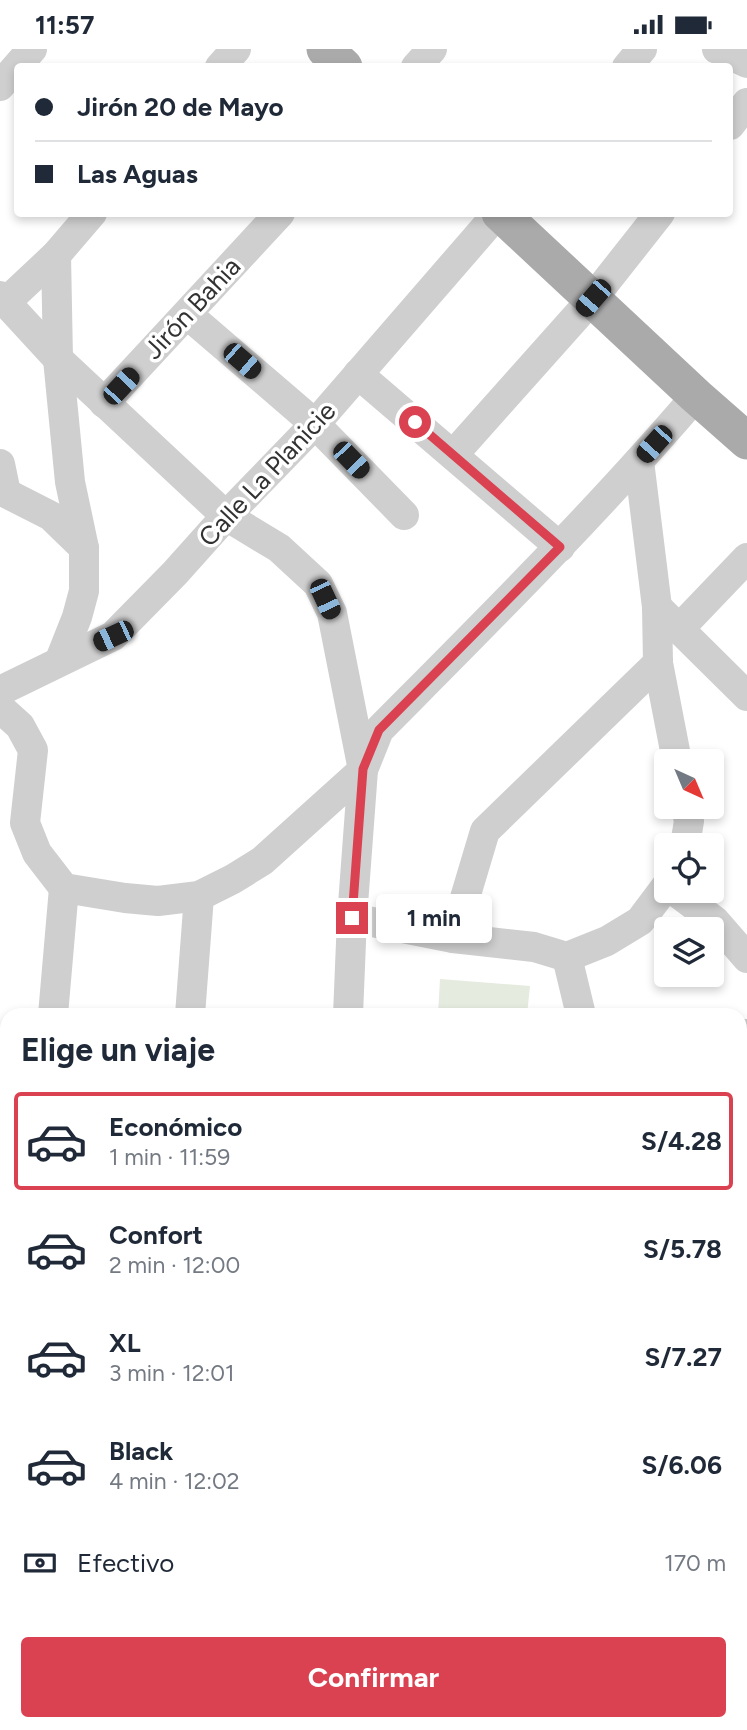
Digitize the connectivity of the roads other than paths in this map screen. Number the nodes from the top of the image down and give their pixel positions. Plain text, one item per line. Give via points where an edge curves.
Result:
1 (32, 49) edge
2 (236, 49) edge
3 (324, 49) edge
4 (432, 49) edge
5 (642, 49) edge
6 (717, 49) edge
7 (20, 63) edge
8 (224, 63) edge
9 (340, 63) edge
10 (420, 63) edge
11 (630, 63) edge
12 (747, 63) edge
13 (14, 70) edge
14 (0, 86) edge
15 (747, 103) edge
16 (733, 121) edge
17 (89, 217) edge
18 (276, 217) edge
19 (495, 217) edge
20 (503, 217) edge
21 (657, 217) edge
22 (56, 255) junction
23 (593, 298) junction
24 (3, 299) edge
25 (187, 314) junction
26 (58, 359) junction
27 (358, 374) junction
28 (696, 396) junction
29 (104, 403) junction
30 (315, 423) junction
31 (747, 440) edge
32 (453, 455) junction
33 (639, 461) junction
34 (0, 464) edge
35 (3, 492) edge
36 (404, 515) dead end
37 (226, 516) junction
38 (560, 547) junction
39 (83, 548) junction
40 (747, 558) edge
41 (657, 607) junction
42 (679, 629) junction
43 (60, 660) junction
44 (658, 663) junction
45 (0, 691) edge
46 (747, 696) edge
47 (0, 708) edge
48 (675, 749) edge
49 (363, 769) junction
50 (64, 888) junction
51 (200, 896) junction
52 (654, 902) edge
53 (691, 903) edge
54 (352, 918) junction
55 (453, 938) junction
56 (567, 957) junction
57 (747, 958) edge
58 (54, 1008) edge
59 (191, 1008) edge
60 (348, 1008) edge
61 (579, 1008) edge

1 - 7 street
2 - 8 street
3 - 9 main road
4 - 10 street
5 - 11 street
6 - 12 street
13 - 14 street
15 - 16 street
17 - 22 street
18 - 25 street, Jirón Bahia
19 - 27 street, Calle La Planicie
20 - 23 main road
21 - 23 street
22 - 24 street
22 - 26 street
23 - 28 main road
23 - 32 street
24 - 26 street
25 - 29 street, Jirón Bahia
25 - 30 street
26 - 29 street
26 - 39 street via 70,482
27 - 30 street, Calle La Planicie
27 - 32 street
28 - 31 main road
28 - 33 street
29 - 37 street
30 - 36 street
30 - 37 street, Calle La Planicie
32 - 38 street
33 - 38 street
33 - 41 street
34 - 35 street
35 - 39 street via 51,516
37 - 43 street, Calle La Planicie via 113,636
37 - 49 street via 279,548 318,584 332,613
38 - 49 street via 379,730
39 - 43 street via 84,591
40 - 42 street
41 - 42 street
41 - 44 street
42 - 46 street
43 - 45 street, Calle La Planicie
44 - 48 street
44 - 55 street via 485,831
47 - 50 street via 20,726 33,750 25,823 37,853
49 - 51 street via 262,861
49 - 54 street
50 - 51 street via 158,901
50 - 58 street
51 - 59 street
52 - 56 street via 640,921
53 - 57 street via 715,921
54 - 55 street
54 - 60 street
55 - 56 street via 534,947
56 - 61 street

